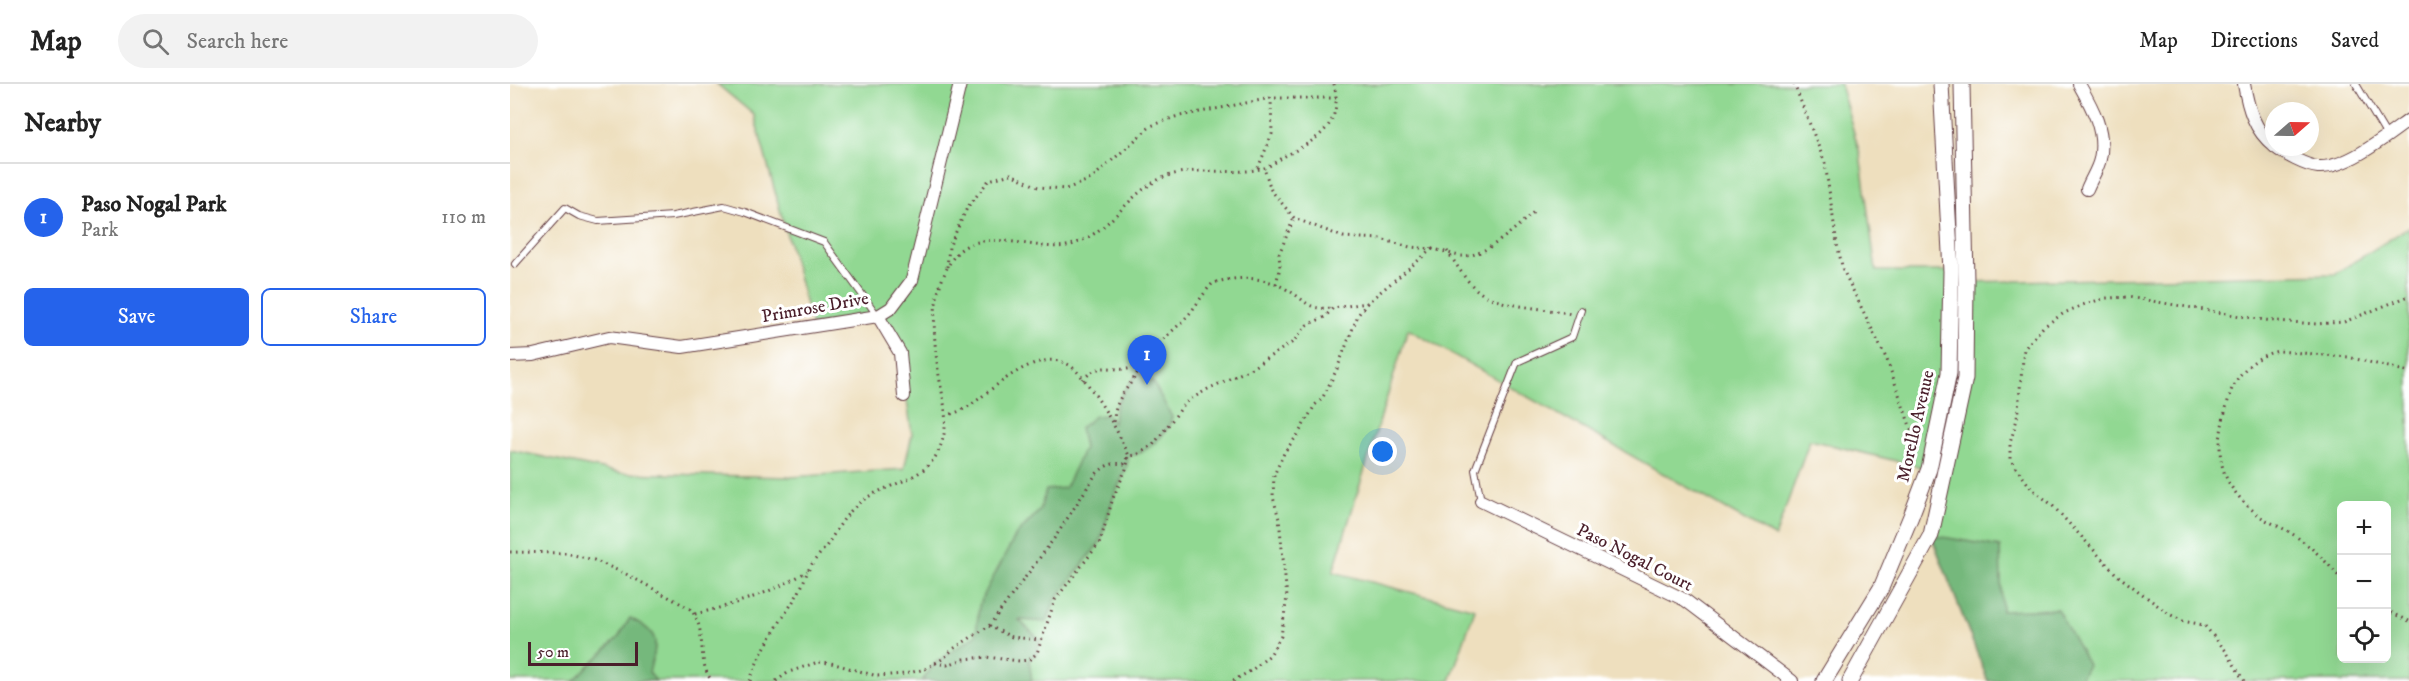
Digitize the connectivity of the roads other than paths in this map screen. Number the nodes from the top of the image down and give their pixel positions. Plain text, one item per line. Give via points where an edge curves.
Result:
1 (960, 84) edge
2 (1941, 84) edge
3 (1962, 84) edge
4 (2079, 84) edge
5 (2244, 84) edge
6 (2356, 84) edge
7 (2409, 120) edge
8 (2388, 136) junction
9 (2265, 139) edge
10 (2288, 156) edge
11 (2087, 189) dead end
12 (515, 264) dead end
13 (1580, 313) road end
14 (878, 316) junction
15 (510, 356) edge
16 (904, 396) dead end
17 (1481, 501) joint
18 (1792, 681) edge
19 (1824, 681) edge
20 (1850, 681) edge

1 - 14 street, Primrose Drive via 912,280 891,308
2 - 19 street, Morello Avenue via 1951,271 1949,374 1929,469 1881,588
3 - 20 street, Morello Avenue via 1965,378 1930,535
4 - 11 street via 2094,111 2101,135 2100,158
5 - 9 street via 2249,110
6 - 8 lane
7 - 8 street
8 - 10 street via 2346,161 2318,167
12 - 14 lane via 565,208 597,221 673,216 724,206 824,242
13 - 17 lane via 1572,337 1516,362 1475,470
14 - 15 street, Primrose Drive via 682,347 609,337 533,355
14 - 16 street via 900,353
17 - 18 street, Paso Nogal Court via 1685,600

